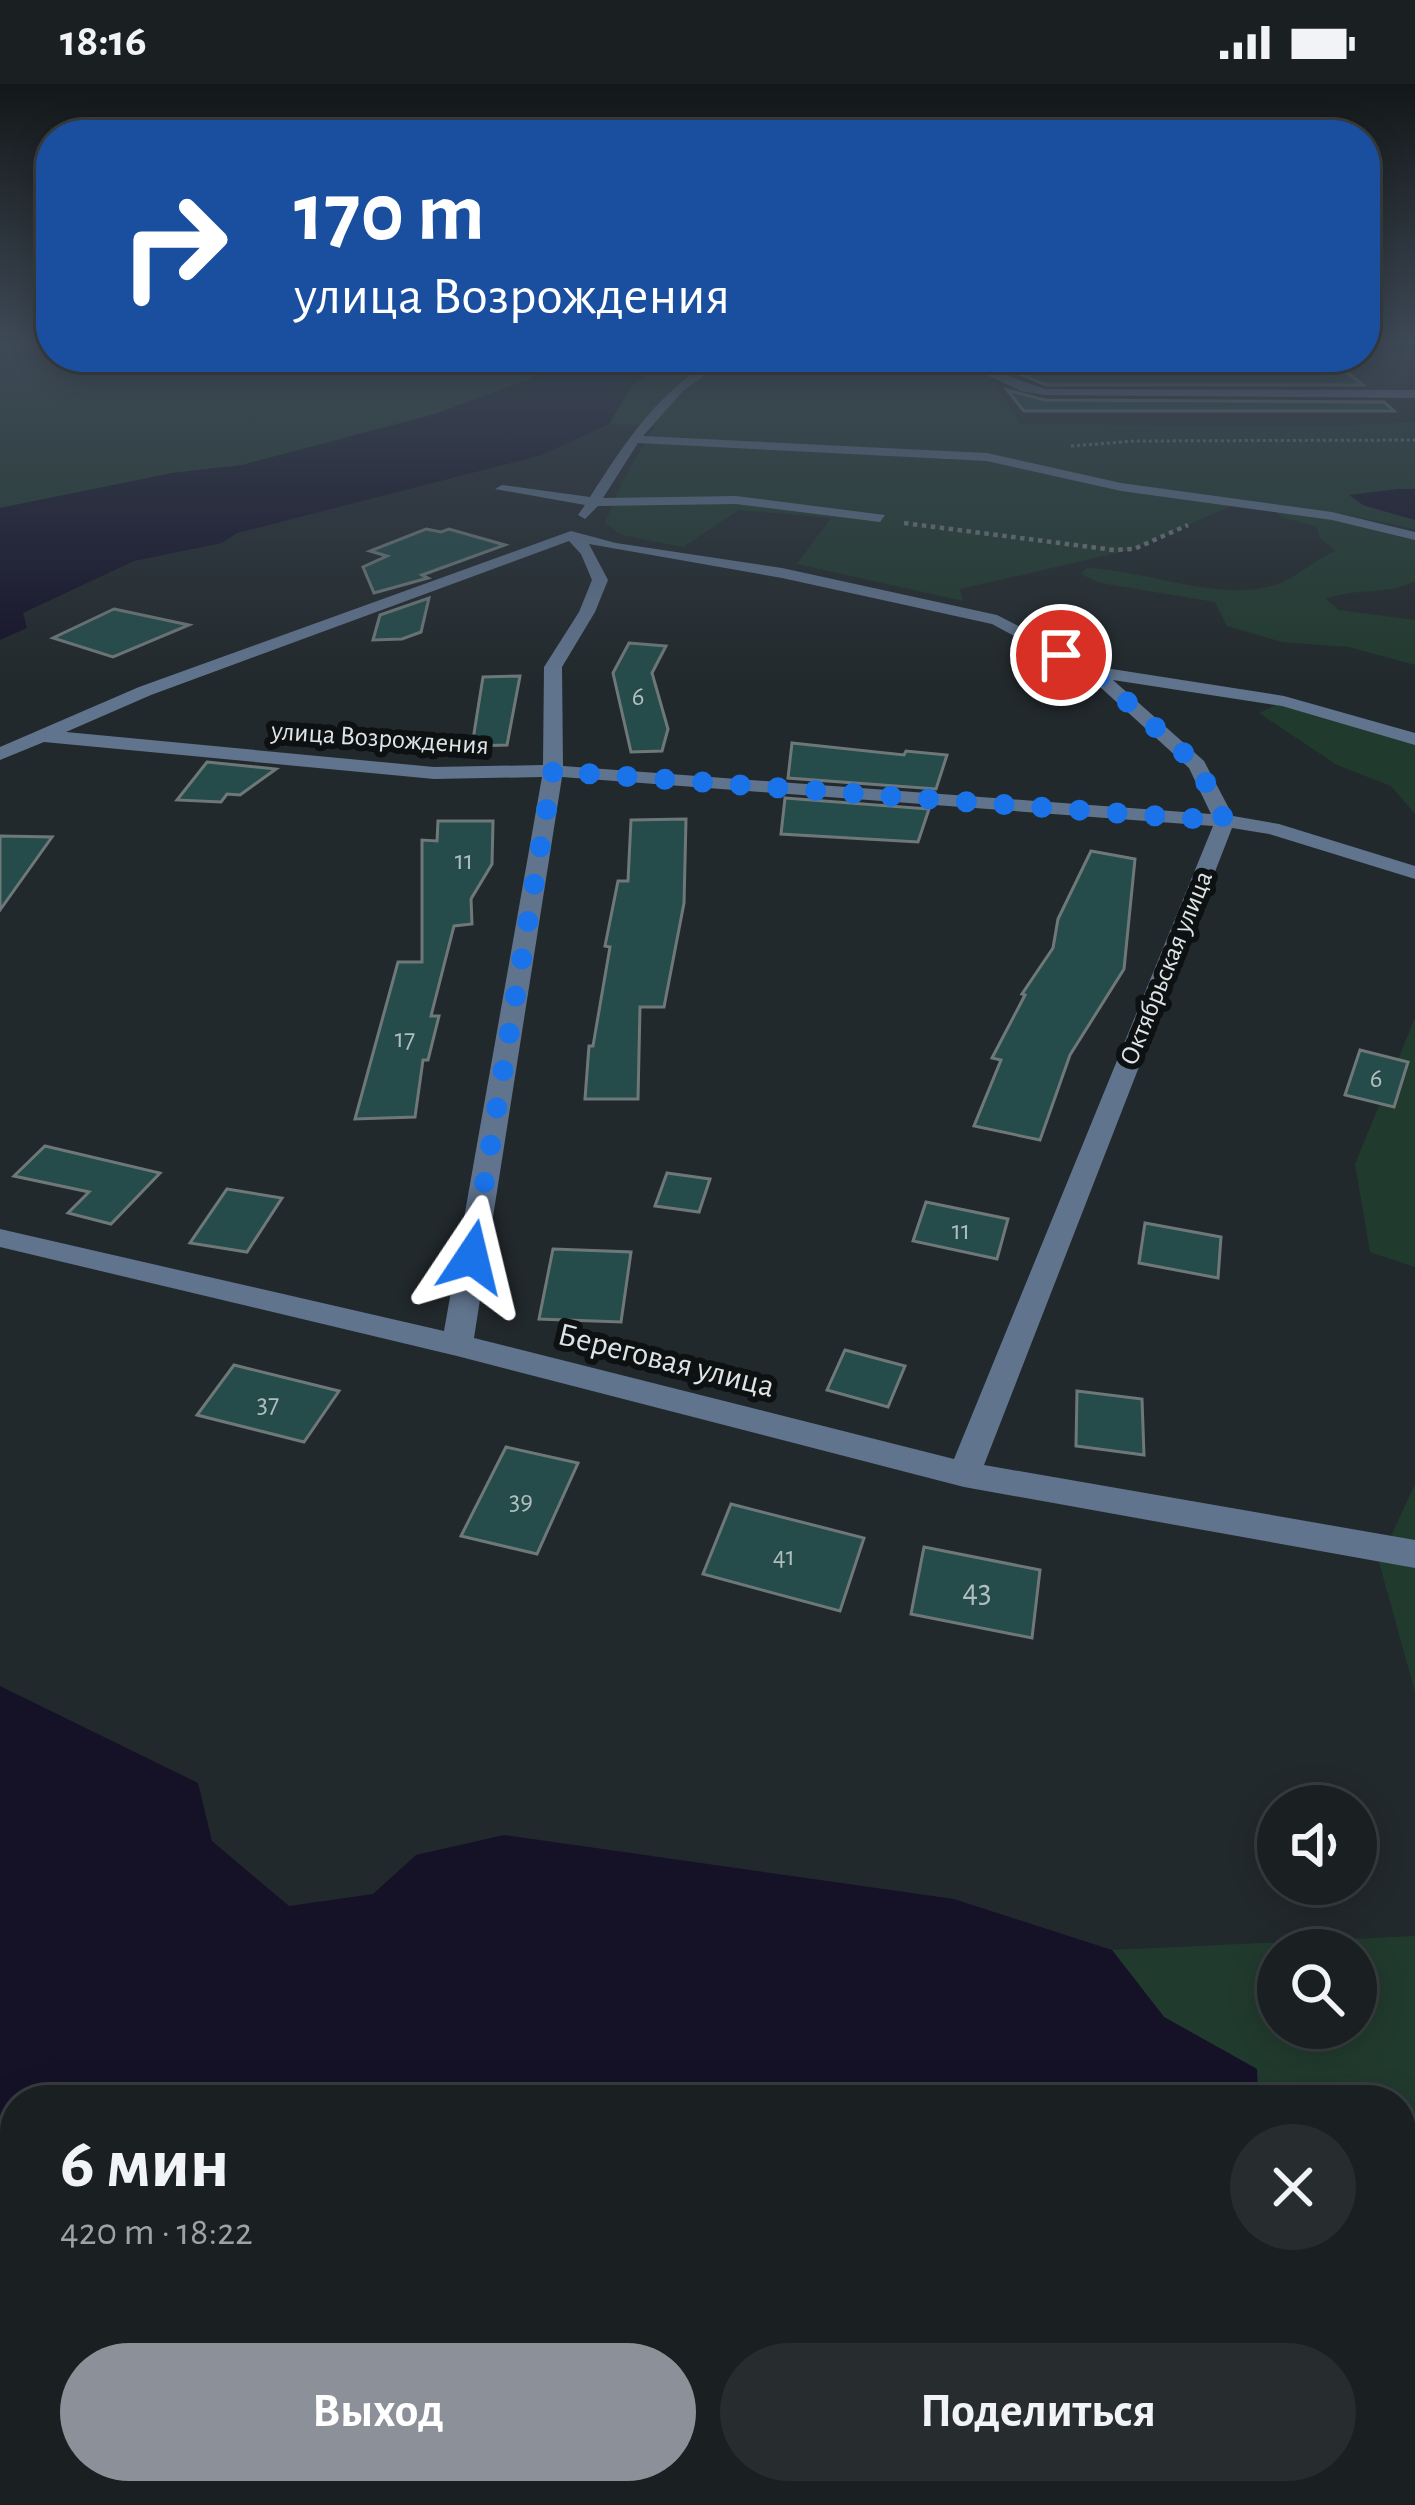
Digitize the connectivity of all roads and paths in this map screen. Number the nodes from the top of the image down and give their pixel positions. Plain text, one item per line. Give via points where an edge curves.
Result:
1 (620, 458) edge
2 (974, 458) edge
3 (502, 489) dead end
4 (593, 502) junction
5 (1234, 505) junction
6 (880, 518) joint
7 (572, 535) junction
8 (1415, 536) edge
9 (1094, 672) junction
10 (35, 735) junction
11 (1415, 739) edge
12 (0, 754) edge
13 (553, 771) junction
14 (1225, 821) junction
15 (1415, 873) edge
16 (0, 1238) edge
17 (457, 1345) junction
18 (964, 1474) junction
19 (1415, 1554) edge

1 - 4 street
2 - 5 street
3 - 4 street
4 - 6 street via 722,499
4 - 7 street
5 - 6 path via 1134,549
5 - 8 street
7 - 9 street via 997,620
7 - 10 street
7 - 13 street via 600,580 554,667
9 - 11 street via 1284,700
9 - 14 street via 1197,765
10 - 12 street
10 - 13 street, улица Возрождения via 434,773
13 - 14 street, улица Возрождения
13 - 17 street
14 - 15 street, улица Возрождения
14 - 18 street, Октябрьская улица
16 - 17 street, Береговая улица
17 - 18 street, Береговая улица
18 - 19 street, Береговая улица

